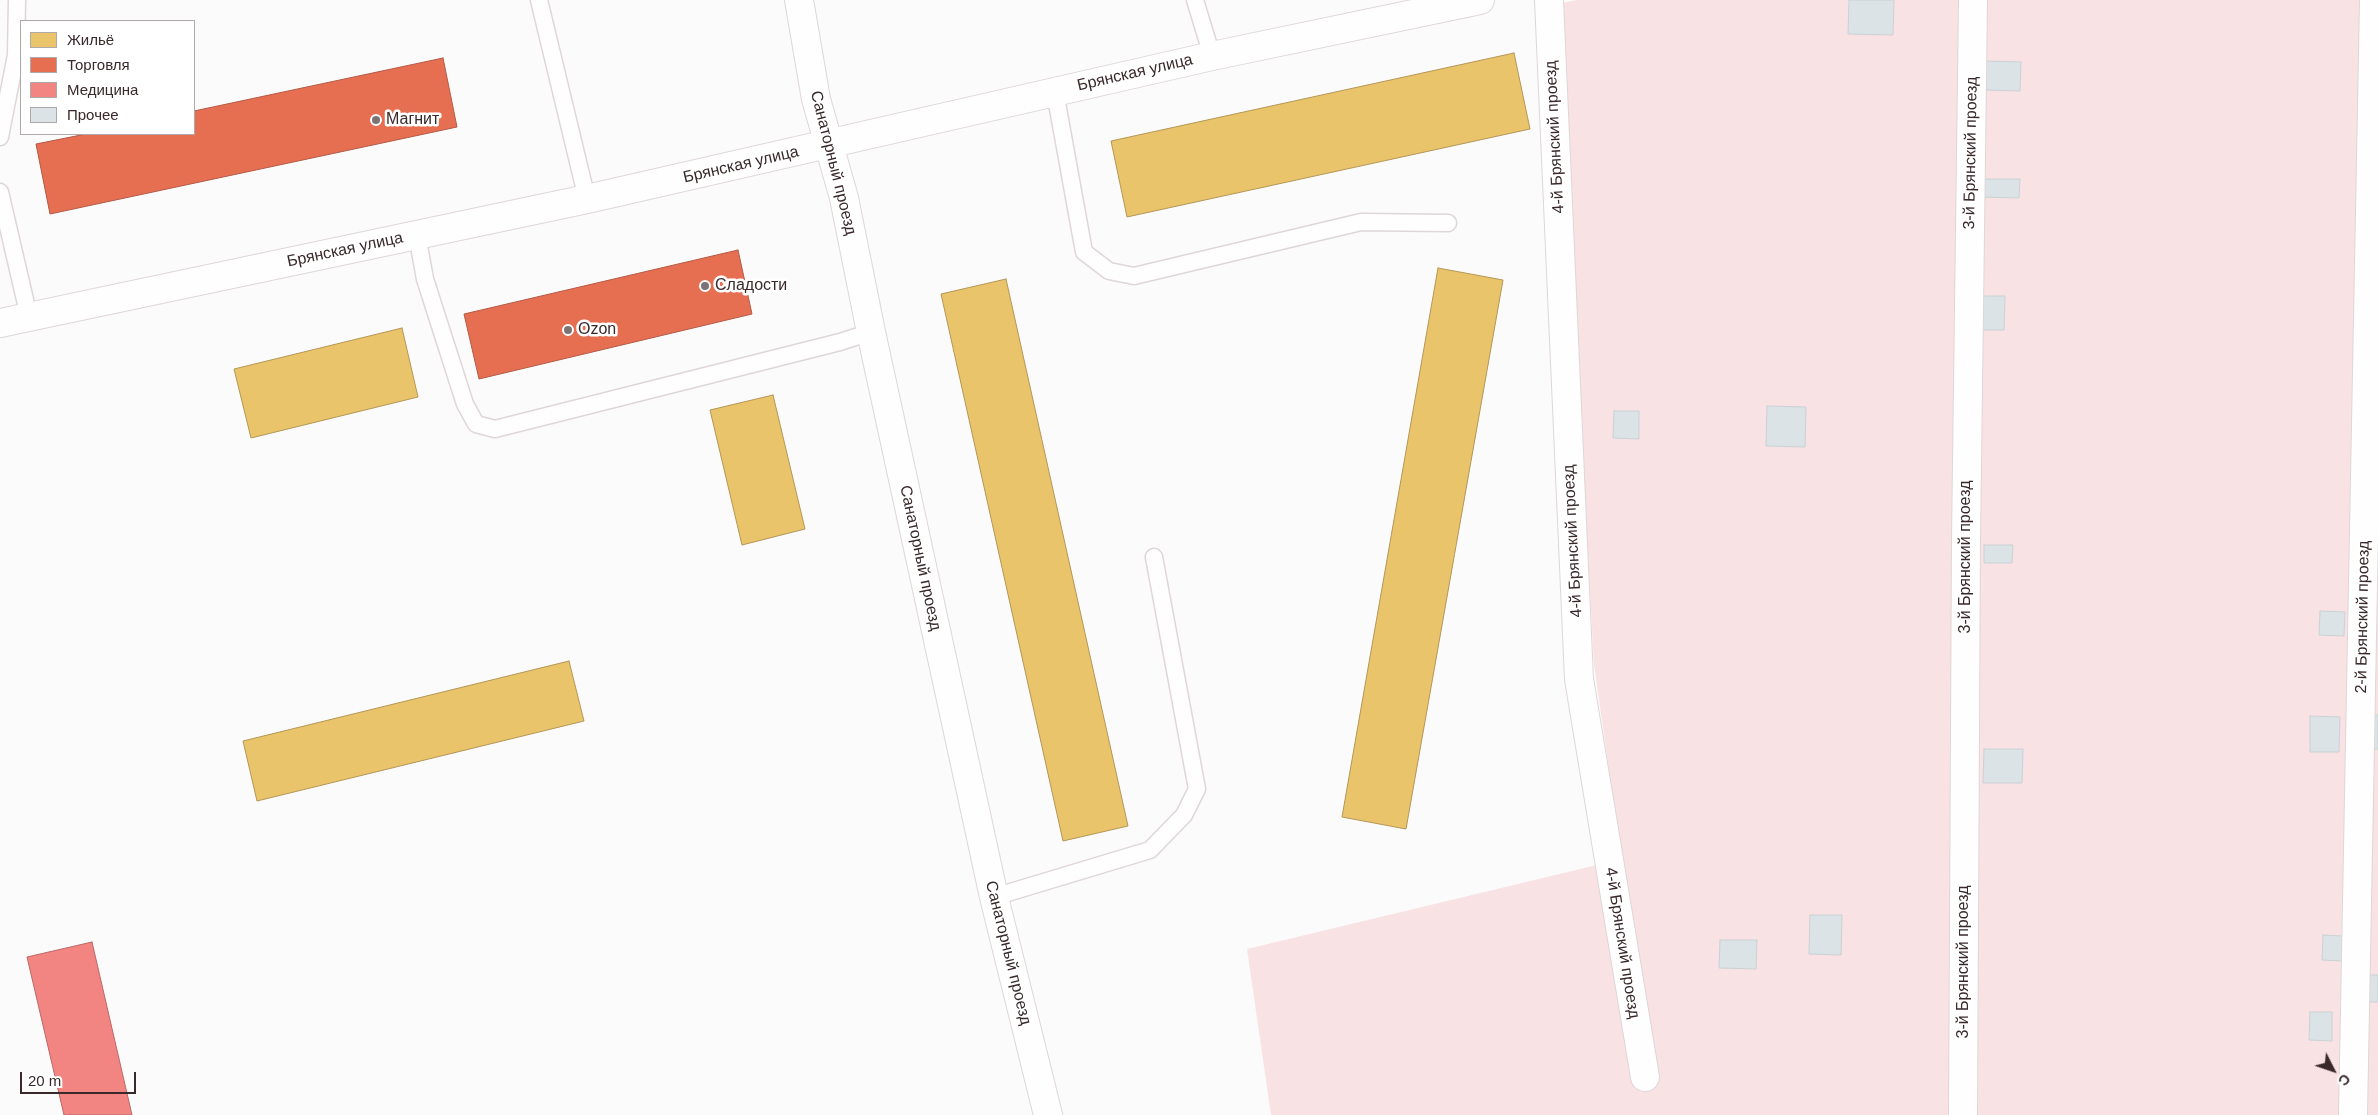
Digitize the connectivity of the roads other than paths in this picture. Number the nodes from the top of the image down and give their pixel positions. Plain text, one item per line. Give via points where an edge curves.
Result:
1 (17, 0) edge
2 (539, 0) edge
3 (799, 0) edge
4 (1195, 0) edge
5 (1480, 0) edge
6 (1549, 0) edge
7 (1973, 0) edge
8 (2374, 0) edge
9 (1212, 56) junction
10 (1055, 92) junction
11 (0, 136) edge
12 (829, 145) junction
13 (0, 192) edge
14 (587, 199) junction
15 (1448, 223) dead end
16 (417, 235) junction
17 (30, 317) junction
18 (0, 323) edge
19 (871, 332) junction
20 (1154, 557) dead end
21 (994, 897) junction
22 (1645, 1078) dead end
23 (1048, 1115) edge
24 (1963, 1115) edge
25 (2353, 1115) edge

1 - 11 lane via 16,55
2 - 14 lane
3 - 12 street, Санаторный проезд via 816,99
4 - 9 lane
5 - 9 street, Брянская улица
6 - 22 street, 4-й Брянский проезд via 1579,679
7 - 24 street, 3-й Брянский проезд
8 - 25 street, 2-й Брянский проезд
9 - 10 street, Брянская улица
10 - 12 street, Брянская улица
10 - 15 lane via 1084,252 1109,271 1134,276 1362,222
12 - 14 street, Брянская улица
12 - 19 street, Санаторный проезд via 844,198
13 - 17 lane
14 - 16 street, Брянская улица
16 - 17 street, Брянская улица
16 - 19 lane via 425,279 465,404 476,424 495,429
17 - 18 street, Брянская улица
19 - 21 street, Санаторный проезд
20 - 21 lane via 1197,789 1184,815 1150,850
21 - 23 street, Санаторный проезд

